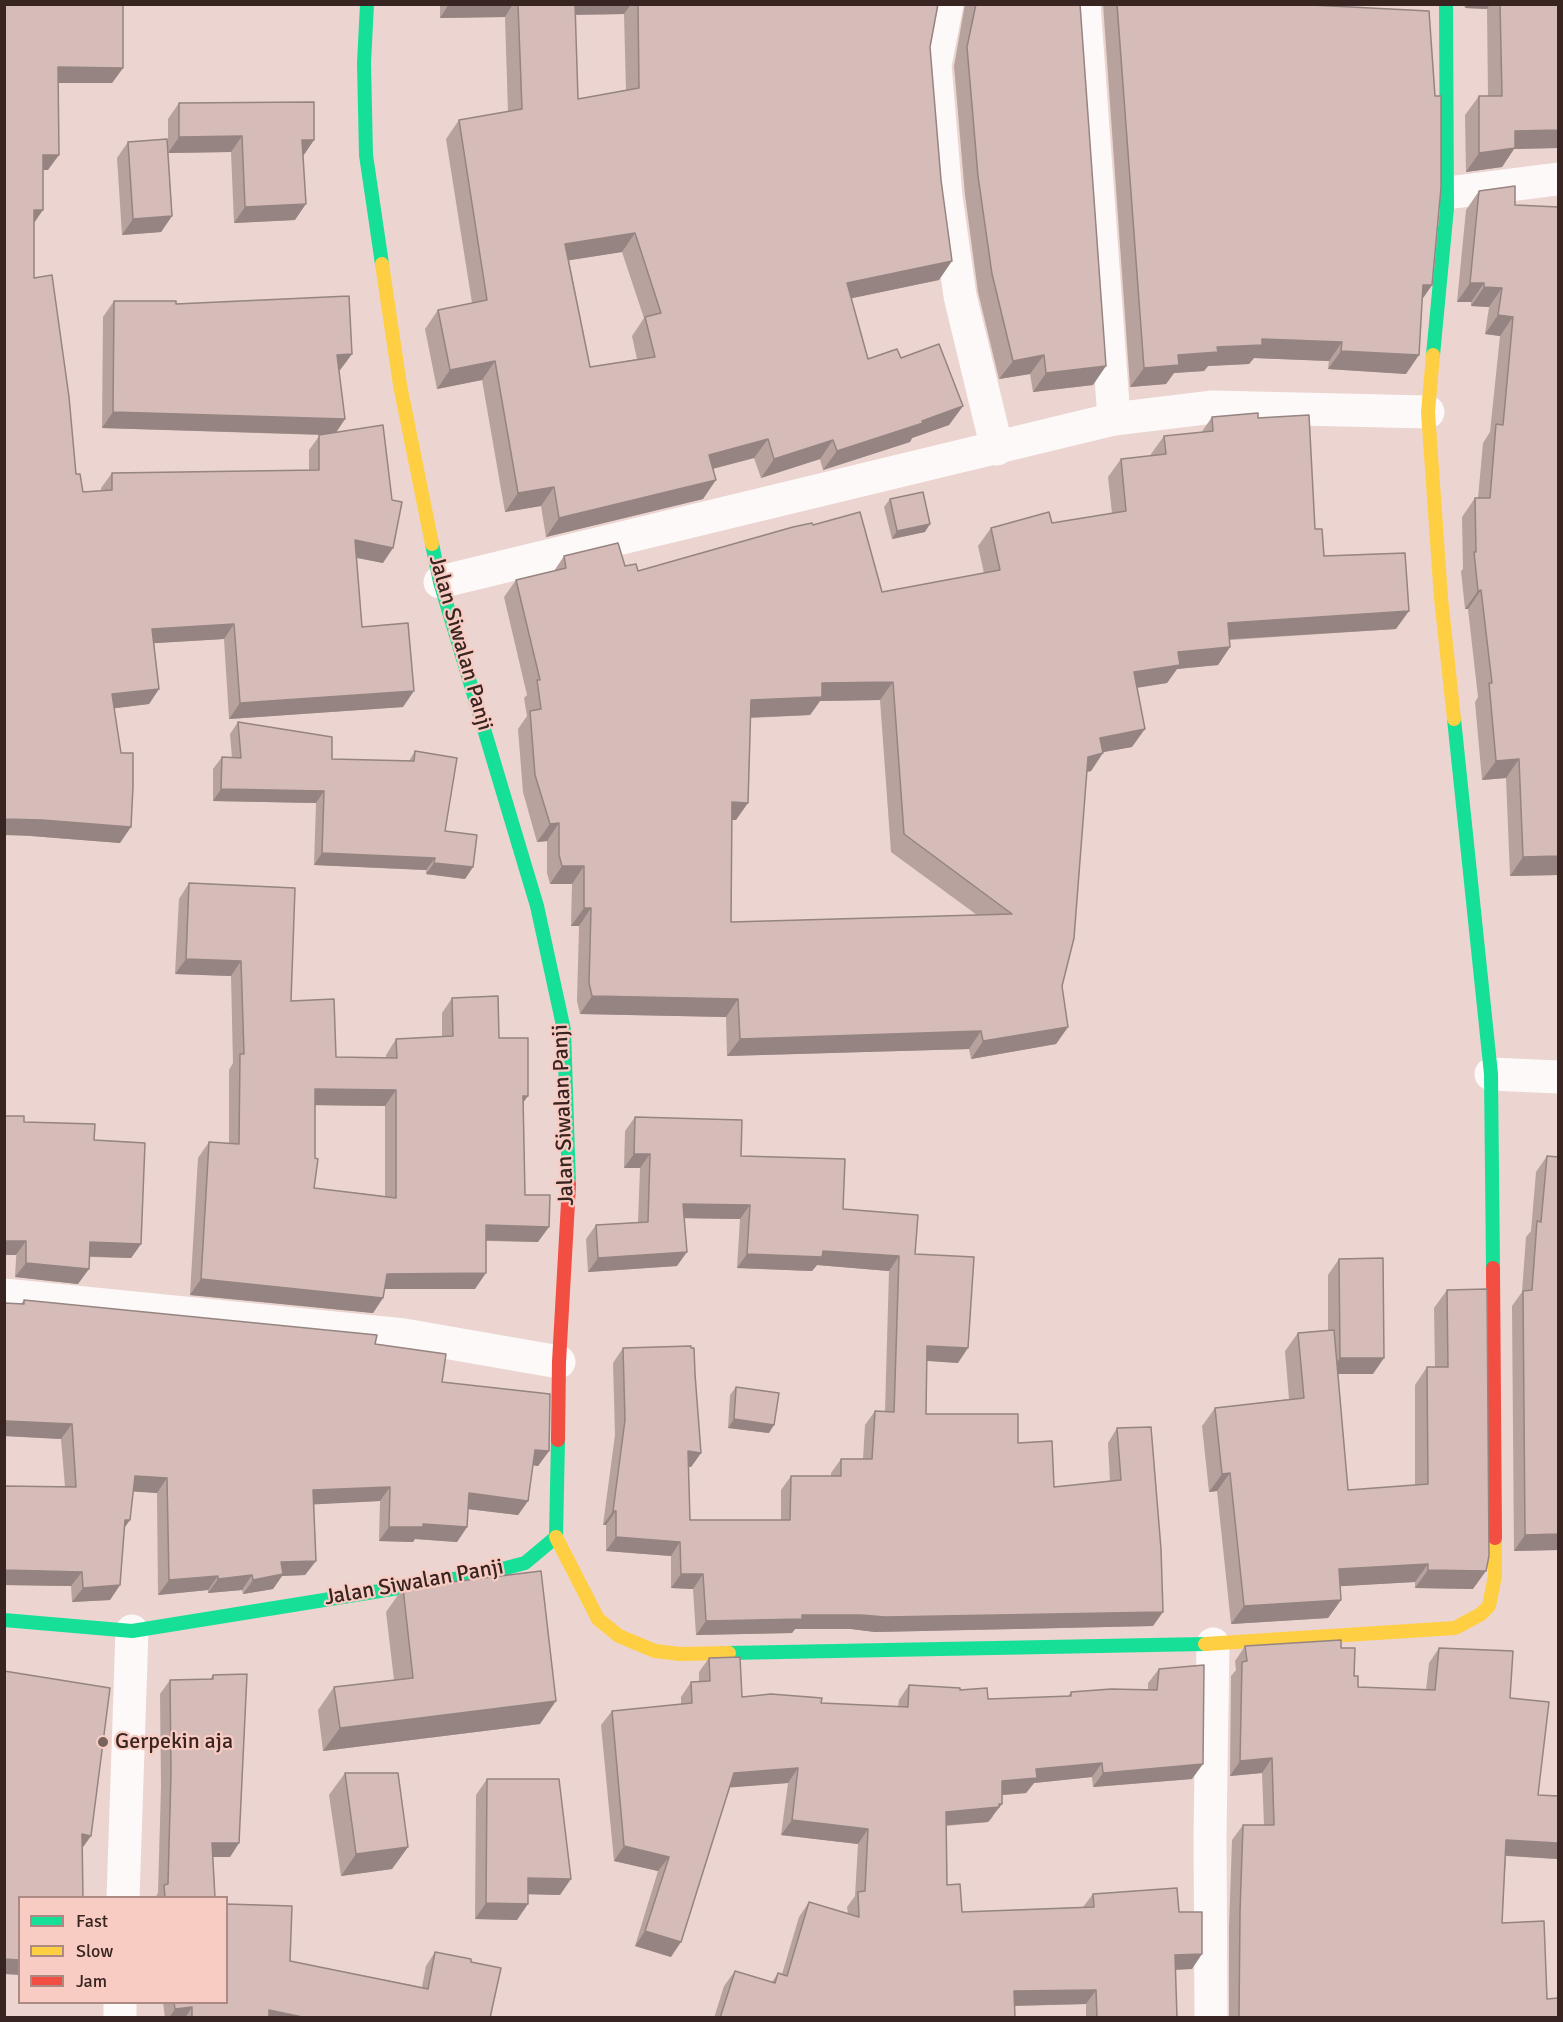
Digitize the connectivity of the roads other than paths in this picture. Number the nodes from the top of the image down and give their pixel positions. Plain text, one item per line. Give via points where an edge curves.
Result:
1 (367, 4) edge
2 (947, 4) edge
3 (1084, 4) edge
4 (1446, 8) edge
5 (1412, 11) edge
6 (1558, 179) edge
7 (1447, 193) junction
8 (1428, 412) junction
9 (1114, 419) junction
10 (997, 449) junction
11 (440, 582) junction
12 (1491, 1074) junction
13 (1558, 1077) edge
14 (4, 1296) edge
15 (559, 1362) junction
16 (556, 1537) junction
17 (4, 1620) edge
18 (132, 1631) junction
19 (1213, 1644) junction
20 (123, 1896) edge
21 (1211, 2018) edge

1 - 11 street, Jalan Siwalan Panji via 366,155 400,385
2 - 10 street via 935,65 946,197 960,296
3 - 9 street
4 - 5 street
4 - 7 street
6 - 7 street
7 - 8 street
8 - 9 street via 1213,407
8 - 12 street via 1441,598
9 - 10 street
10 - 11 street
11 - 15 street, Jalan Siwalan Panji via 537,906 564,1030 570,1175
12 - 13 street
12 - 19 street via 1495,1576 1490,1606 1455,1628
14 - 15 street via 404,1335
15 - 16 street, Jalan Siwalan Panji
16 - 18 street, Jalan Siwalan Panji via 525,1563 478,1575
16 - 19 street via 598,1619 619,1636 655,1651 680,1654
17 - 18 street, Jalan Siwalan Panji
18 - 20 street
19 - 21 street

